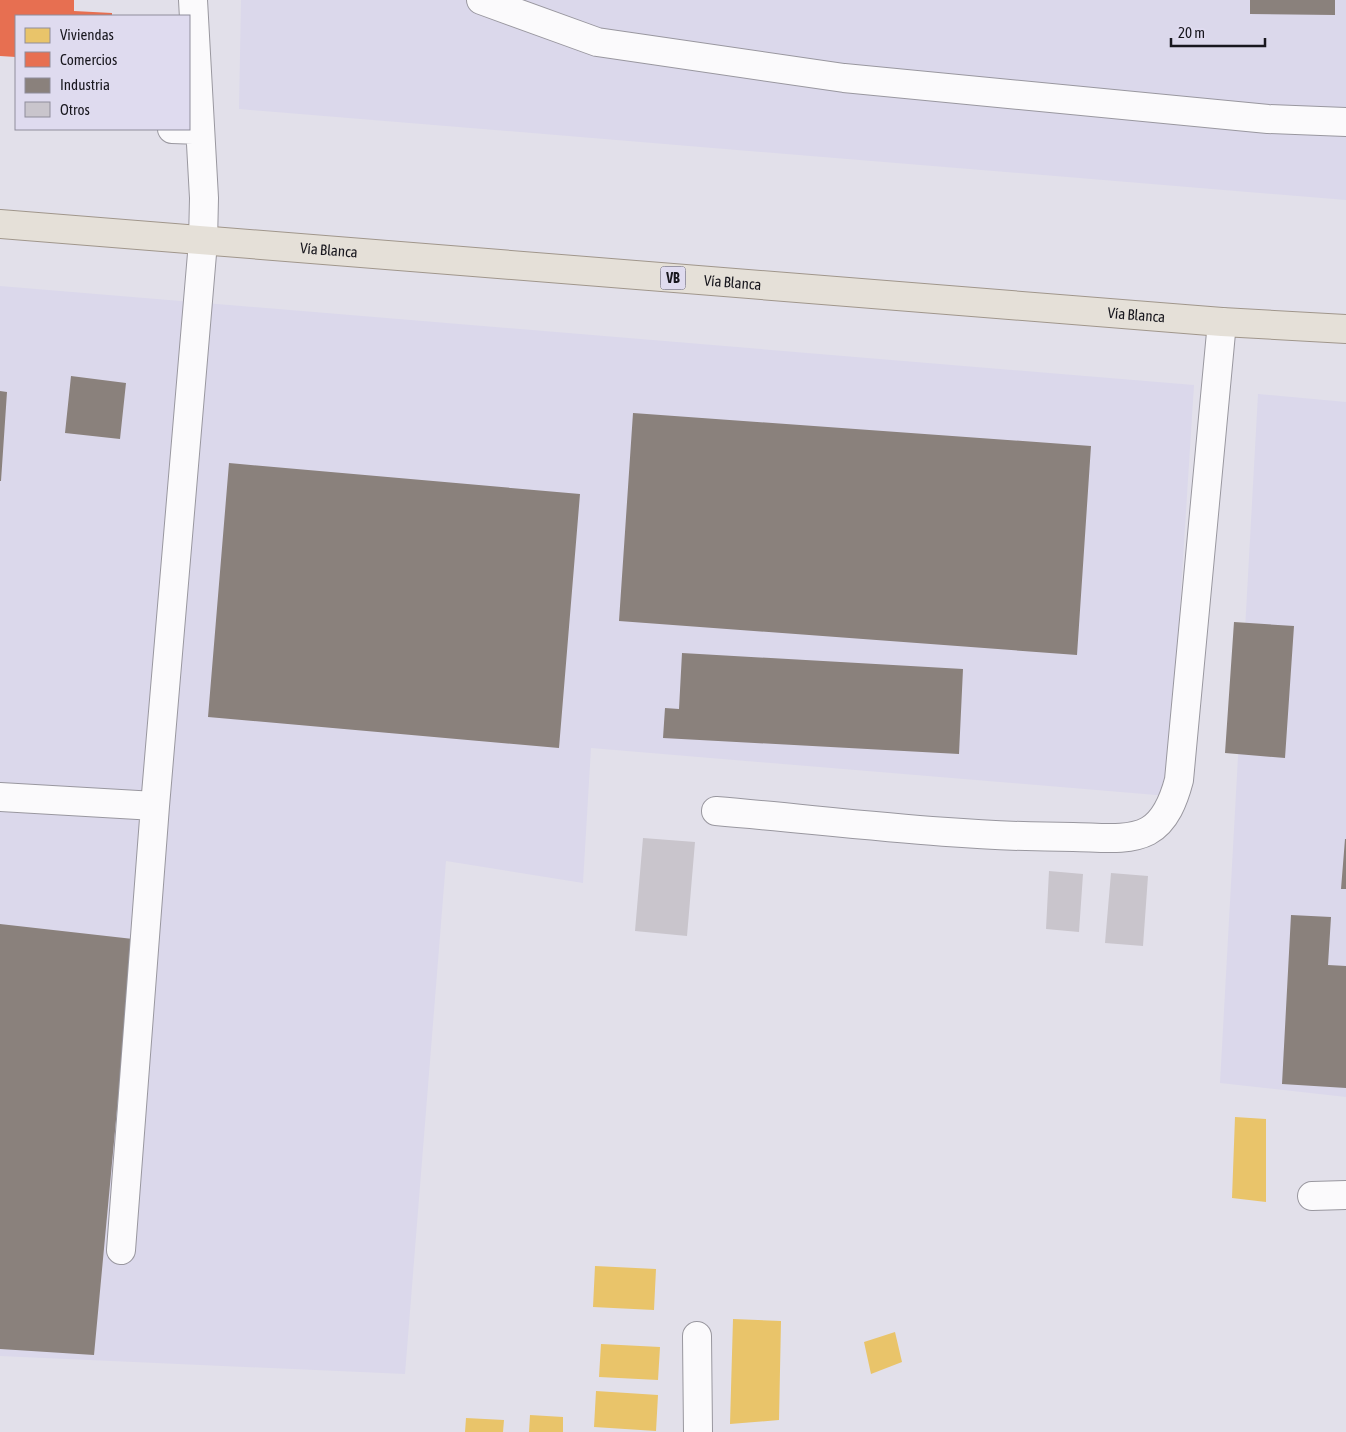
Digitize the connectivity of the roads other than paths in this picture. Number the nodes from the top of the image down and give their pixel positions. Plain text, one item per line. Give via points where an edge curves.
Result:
1 (193, 0) edge
2 (481, 0) edge
3 (1346, 122) edge
4 (190, 130) edge
5 (200, 130) junction
6 (0, 224) edge
7 (203, 242) junction
8 (1222, 322) junction
9 (1346, 329) edge
10 (0, 798) edge
11 (155, 806) junction
12 (716, 811) dead end
13 (1346, 1195) edge
14 (1312, 1196) dead end
15 (121, 1250) dead end
16 (697, 1336) dead end
17 (698, 1432) edge

1 - 5 street
2 - 3 street via 597,42 844,78 1268,119
4 - 5 street
5 - 7 street
6 - 7 main road, Vía Blanca / VB
7 - 8 main road, Vía Blanca / VB
7 - 11 street
8 - 9 main road, Vía Blanca / VB
8 - 12 street via 1179,780 1174,799 1162,818 1149,830 1130,837 1021,837
10 - 11 street
11 - 15 street
13 - 14 street
16 - 17 street

